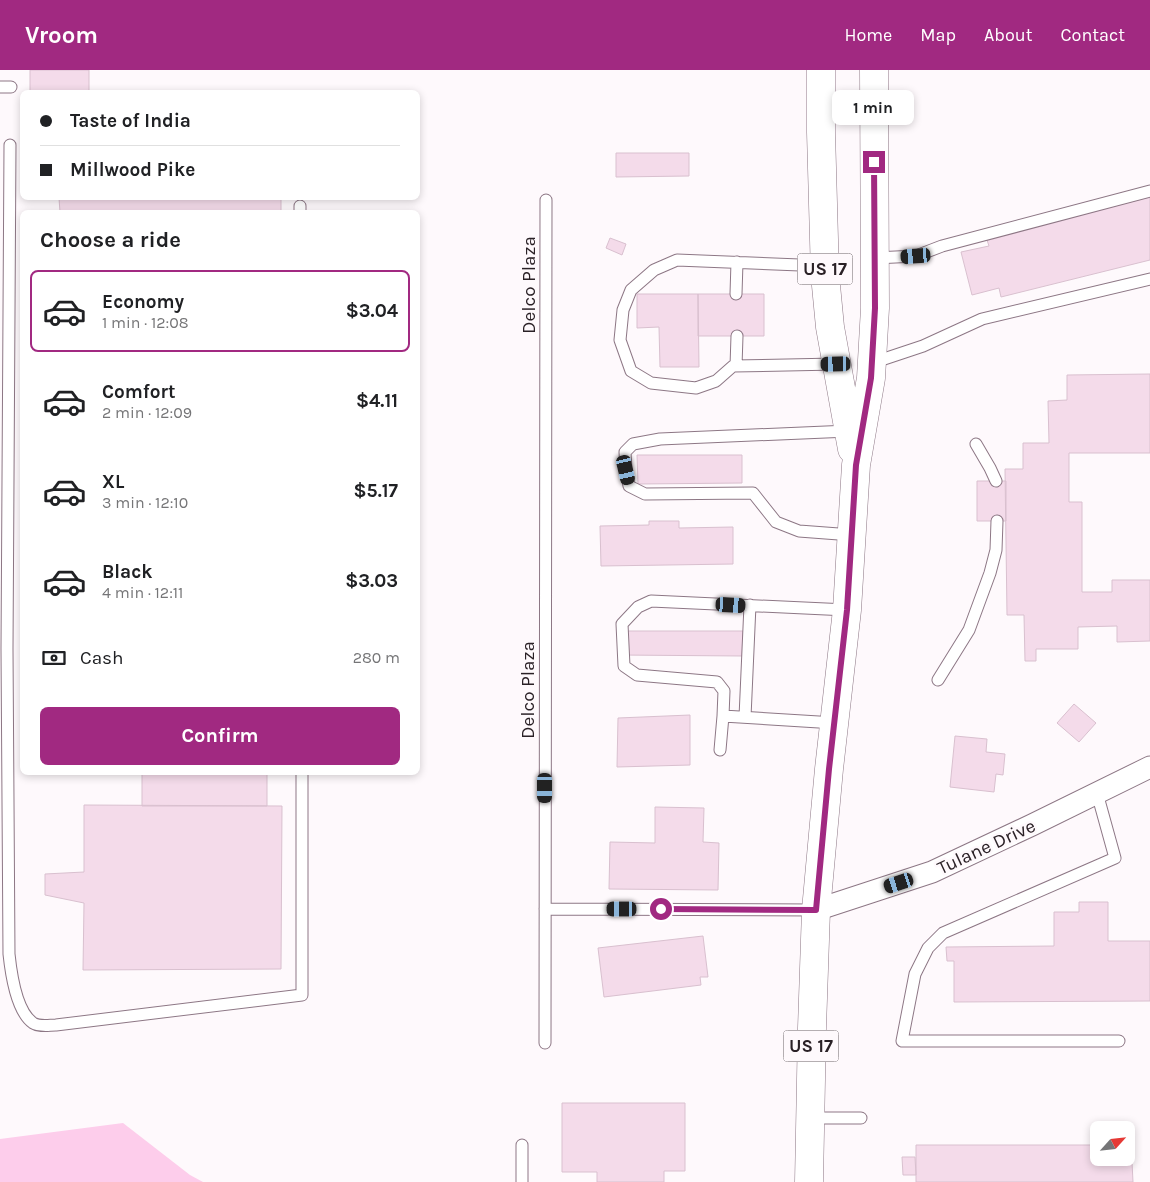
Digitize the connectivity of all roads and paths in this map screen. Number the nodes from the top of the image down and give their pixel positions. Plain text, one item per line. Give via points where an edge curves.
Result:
1 (821, 70) edge
2 (874, 70) edge
3 (10, 145) dead end
4 (1150, 191) edge
5 (546, 200) dead end
6 (874, 258) junction
7 (737, 262) junction
8 (825, 266) junction
9 (1150, 279) edge
10 (736, 294) dead end
11 (737, 336) dead end
12 (872, 363) junction
13 (836, 364) junction
14 (736, 366) junction
15 (849, 431) junction
16 (976, 444) dead end
17 (856, 465) junction
18 (996, 481) dead end
19 (997, 521) dead end
20 (852, 535) junction
21 (750, 606) junction
22 (847, 610) junction
23 (938, 680) dead end
24 (723, 716) junction
25 (745, 717) junction
26 (835, 723) junction
27 (720, 750) dead end
28 (1150, 767) edge
29 (302, 775) edge
30 (1097, 793) junction
31 (545, 909) junction
32 (816, 910) junction
33 (1118, 1041) dead end
34 (545, 1043) dead end
35 (810, 1118) junction
36 (861, 1118) dead end
37 (522, 1144) dead end
38 (522, 1182) edge
39 (809, 1182) edge

1 - 8 highway, US 17
2 - 6 highway, US 17
3 - 29 lane via 9,954 15,990 24,1012 33,1023 56,1025 302,995
4 - 6 lane via 942,246 916,256
5 - 31 lane, Delco Plaza
6 - 12 highway, US 17
7 - 8 lane
7 - 10 lane
7 - 14 lane via 676,260 654,270 631,290 622,310 620,340 631,371 651,383 696,388 716,381
8 - 13 highway, US 17
9 - 12 lane via 982,319 923,346
11 - 14 lane
12 - 17 highway, US 17
13 - 14 lane
13 - 15 highway, US 17
15 - 17 highway, US 17
15 - 20 lane via 660,439 633,444 625,452 629,486 645,494 753,493 776,522 799,531
16 - 18 lane
17 - 20 highway, US 17
19 - 23 lane via 996,550 969,630
20 - 22 highway, US 17
21 - 22 lane
21 - 24 lane via 651,601 638,608 622,624 624,666 638,675 717,682 724,691
21 - 25 lane
22 - 26 highway, US 17
24 - 25 lane
24 - 27 lane
25 - 26 lane
26 - 32 highway, US 17
28 - 30 street, Tulane Drive
30 - 32 street, Tulane Drive via 932,872
30 - 33 lane via 1115,858 943,933 928,948 915,974 902,1041
31 - 32 lane
31 - 34 lane, Delco Plaza
32 - 35 highway, US 17
35 - 36 lane
35 - 39 highway, US 17
37 - 38 lane

